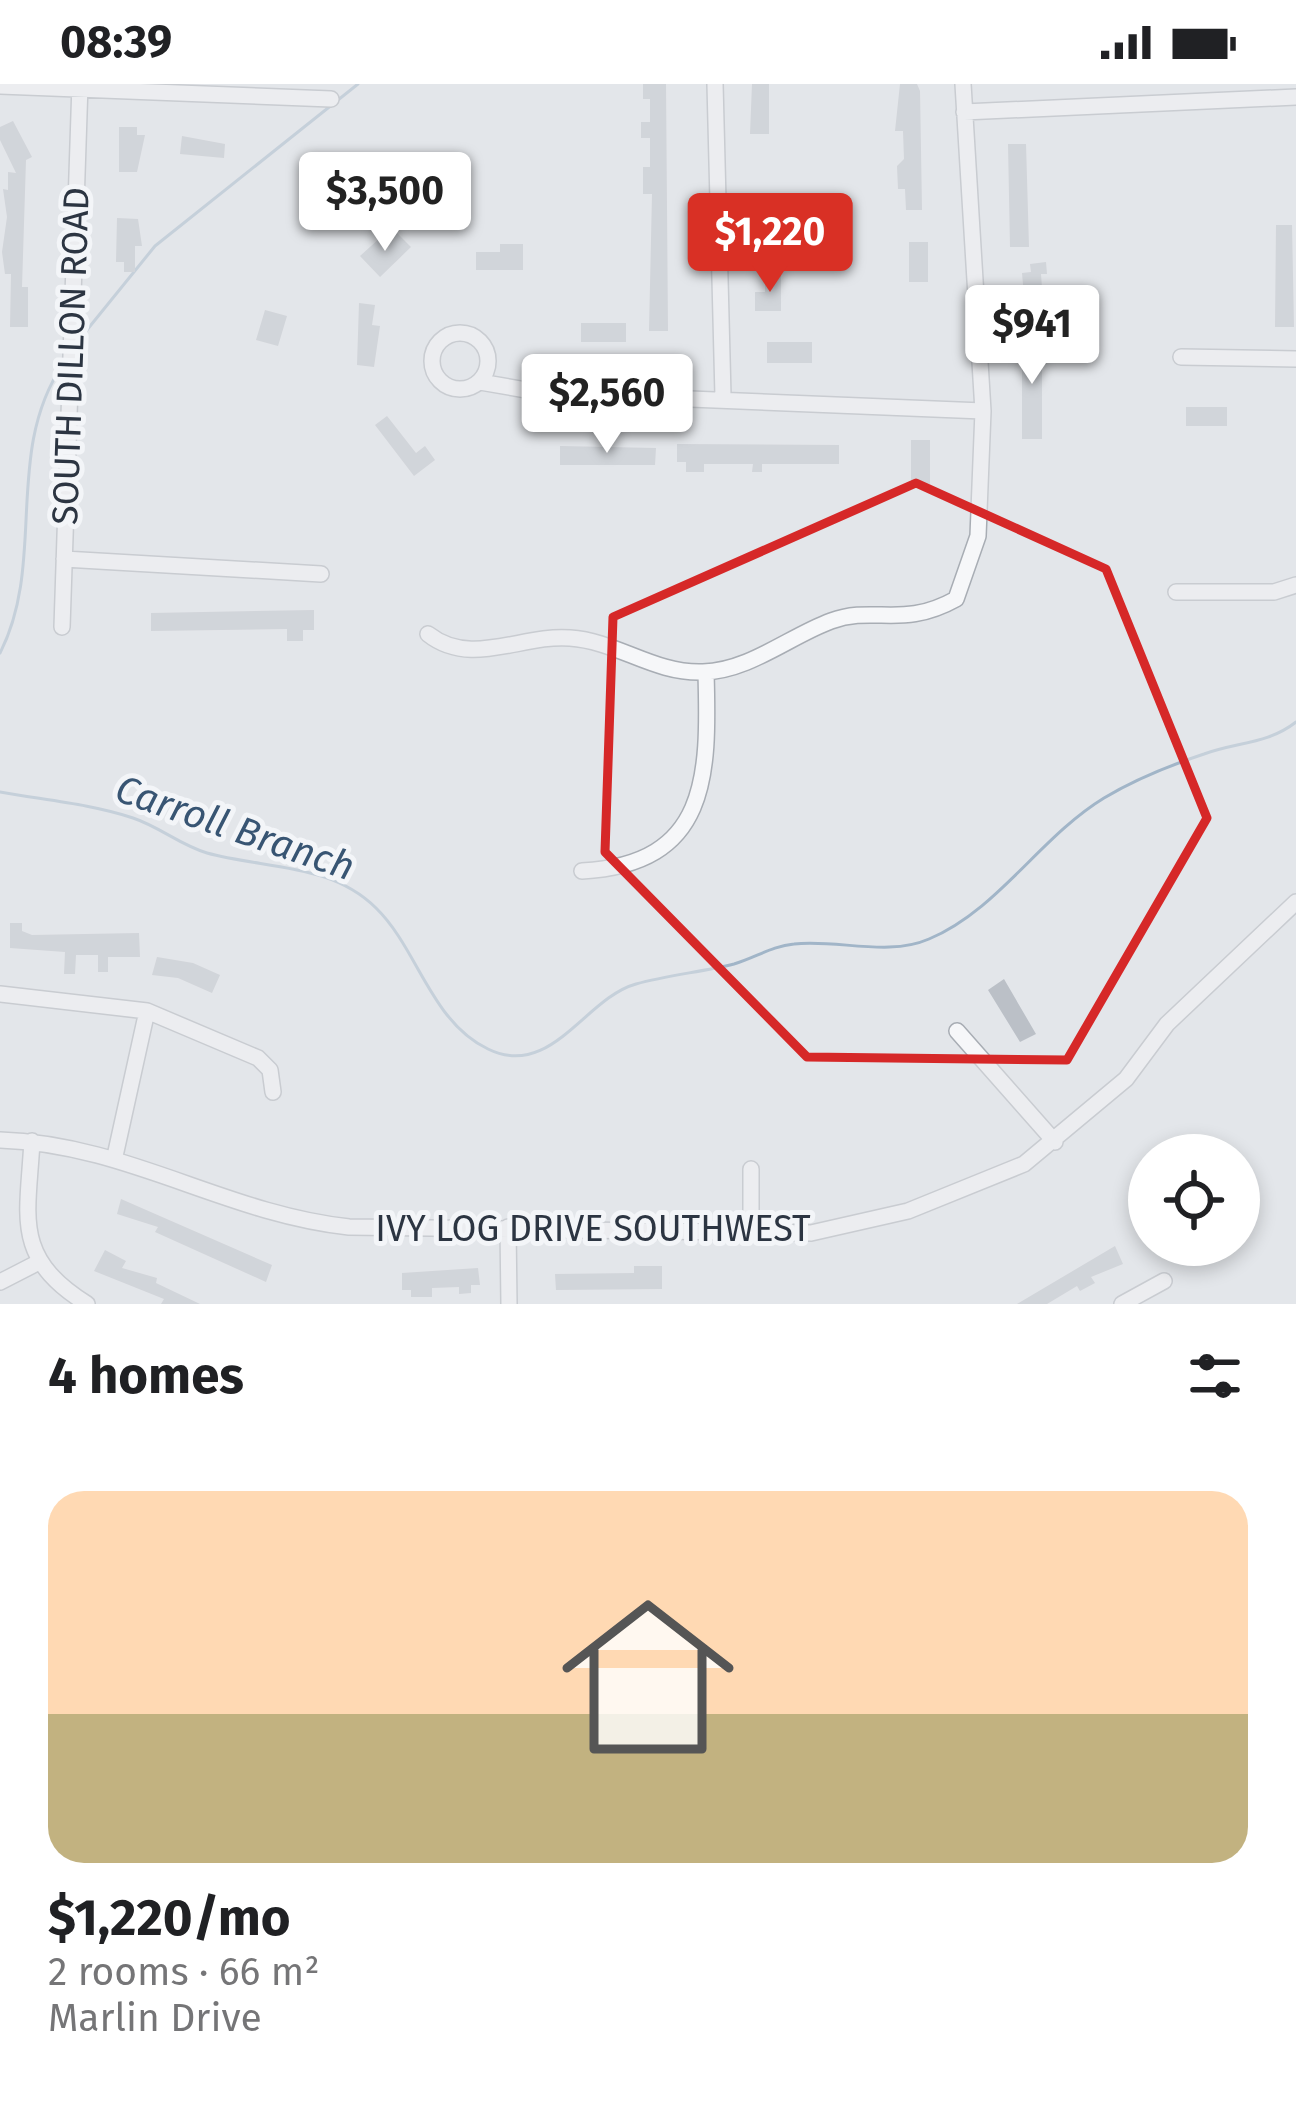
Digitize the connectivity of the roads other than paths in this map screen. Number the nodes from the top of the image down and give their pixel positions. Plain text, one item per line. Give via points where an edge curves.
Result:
1 (715, 84) edge
2 (963, 84) edge
3 (0, 86) edge
4 (80, 86) edge
5 (1296, 97) edge
6 (331, 99) dead end
7 (964, 112) junction
8 (1181, 357) dead end
9 (1296, 359) edge
10 (480, 382) dead end
11 (723, 396) junction
12 (982, 411) junction
13 (64, 559) junction
14 (321, 574) dead end
15 (1296, 585) edge
16 (1175, 592) dead end
17 (62, 627) dead end
18 (428, 634) dead end
19 (706, 673) junction
20 (582, 871) dead end
21 (1295, 904) edge
22 (0, 994) edge
23 (147, 1011) junction
24 (957, 1031) dead end
25 (273, 1092) dead end
26 (0, 1140) edge
27 (32, 1141) junction
28 (1055, 1142) junction
29 (116, 1156) junction
30 (751, 1169) dead end
31 (508, 1228) junction
32 (751, 1231) junction
33 (39, 1262) junction
34 (1164, 1281) dead end
35 (0, 1282) edge
36 (87, 1304) edge
37 (509, 1304) edge
38 (1122, 1304) edge

1 - 11 street
2 - 7 street
3 - 4 street
4 - 6 street
4 - 13 street, SOUTH DILLON ROAD
5 - 7 street
7 - 12 street
8 - 9 street
10 - 11 street via 543,393
11 - 12 street
12 - 19 street via 978,536 956,599 926,616 836,619
13 - 14 street
13 - 17 street, SOUTH DILLON ROAD
15 - 16 street
18 - 19 street via 484,651 576,638
19 - 20 street via 703,776 686,825 625,868
21 - 28 street, IVY LOG DRIVE SOUTHWEST
22 - 23 street
23 - 25 street via 258,1058 270,1070
23 - 29 street
24 - 28 street
26 - 27 street, IVY LOG DRIVE SOUTHWEST
27 - 29 street, IVY LOG DRIVE SOUTHWEST
27 - 33 street via 24,1210
28 - 32 street, IVY LOG DRIVE SOUTHWEST via 1010,1171 908,1211 811,1233
29 - 31 street, IVY LOG DRIVE SOUTHWEST via 294,1222
30 - 32 street
31 - 32 street, IVY LOG DRIVE SOUTHWEST
31 - 37 street
33 - 35 street
33 - 36 street
34 - 38 street

